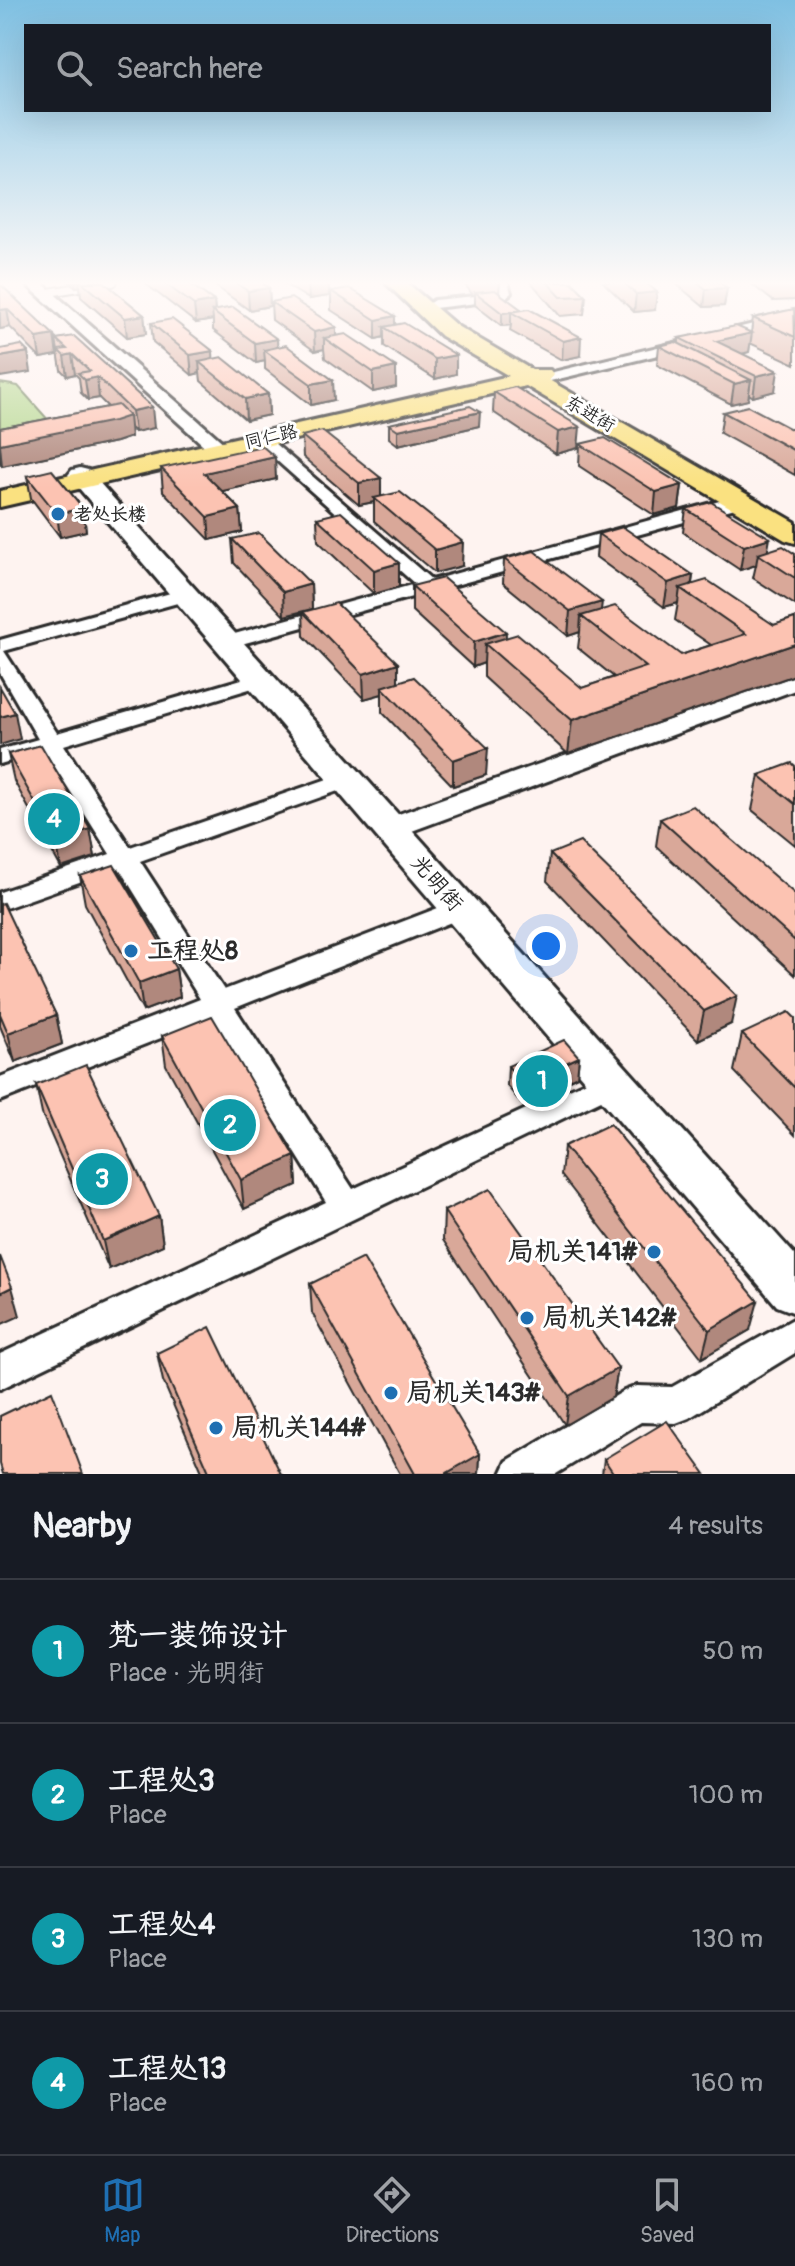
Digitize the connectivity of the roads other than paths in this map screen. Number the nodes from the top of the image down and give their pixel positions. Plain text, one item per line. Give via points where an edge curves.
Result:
1 (109, 351) edge
2 (487, 351) edge
3 (497, 351) edge
4 (648, 351) edge
5 (535, 376) junction
6 (261, 439) junction
7 (216, 447) junction
8 (82, 477) junction
9 (0, 492) edge
10 (0, 499) edge
11 (740, 501) junction
12 (795, 519) edge
13 (795, 534) edge
14 (429, 587) junction
15 (185, 595) junction
16 (227, 642) junction
17 (0, 646) edge
18 (0, 656) edge
19 (259, 680) junction
20 (795, 681) edge
21 (51, 742) junction
22 (0, 757) edge
23 (347, 780) junction
24 (390, 828) junction
25 (125, 859) junction
26 (0, 901) edge
27 (460, 909) junction
28 (218, 1005) junction
29 (612, 1082) junction
30 (0, 1089) edge
31 (347, 1207) junction
32 (795, 1290) edge
33 (795, 1334) edge
34 (0, 1372) edge
35 (520, 1474) edge

1 - 7 street
2 - 5 main road, 东进街
3 - 5 main road, 东进街
4 - 5 street
5 - 6 main road, 同仁路
5 - 7 main road, 同仁路
5 - 11 main road, 东进街
5 - 12 main road, 东进街
6 - 7 main road, 同仁路
6 - 14 street
7 - 8 main road, 同仁路
8 - 9 main road, 同仁路
8 - 10 main road, 同仁路
8 - 15 main road, 光明街
11 - 13 main road, 东进街
11 - 14 street
14 - 16 street
15 - 16 main road, 光明街
15 - 17 street
16 - 19 main road, 光明街
18 - 21 street
19 - 21 street
19 - 23 main road, 光明街
20 - 24 street
21 - 22 street
21 - 25 street
23 - 24 main road, 光明街
23 - 25 street
24 - 27 main road, 光明街
25 - 26 street
25 - 28 street
27 - 28 street
27 - 29 main road, 光明街
28 - 30 street
28 - 31 street
29 - 31 street
29 - 32 main road, 光明街
31 - 34 street
33 - 35 street via 676,1405 637,1404

